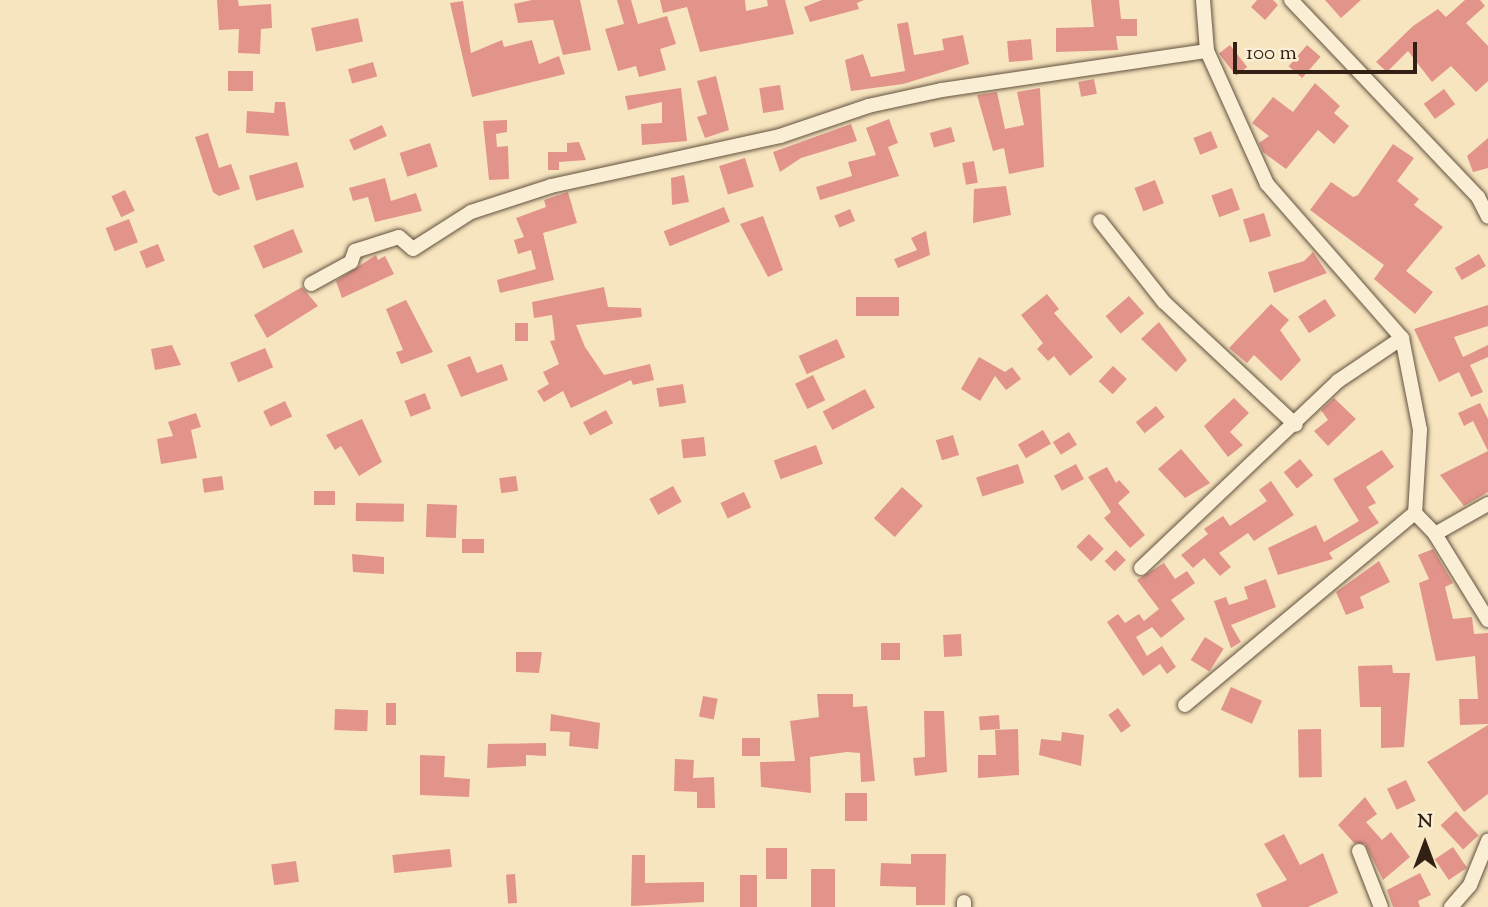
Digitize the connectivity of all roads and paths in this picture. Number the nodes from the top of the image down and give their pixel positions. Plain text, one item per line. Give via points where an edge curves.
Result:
1 (1203, 0) edge
2 (1292, 0) edge
3 (1207, 51) junction
4 (1488, 217) edge
5 (1100, 221) dead end
6 (311, 284) dead end
7 (1402, 338) junction
8 (1296, 425) junction
9 (1488, 504) edge
10 (1415, 513) junction
11 (1434, 534) junction
12 (1141, 568) dead end
13 (1488, 620) edge
14 (1185, 705) dead end
15 (1488, 841) edge
16 (1359, 851) dead end
17 (1381, 907) edge
18 (1451, 907) edge

1 - 3 street
2 - 4 street via 1478,197
3 - 6 street via 942,90 868,106 780,136 551,186 471,212 413,249 399,237 355,251 351,262
3 - 7 street via 1267,184
5 - 8 street via 1164,302
7 - 8 street via 1338,381
7 - 10 street via 1420,430
8 - 12 street via 1199,509
9 - 11 street
10 - 11 street
10 - 14 street
11 - 13 street
15 - 18 street via 1470,885
16 - 17 street

